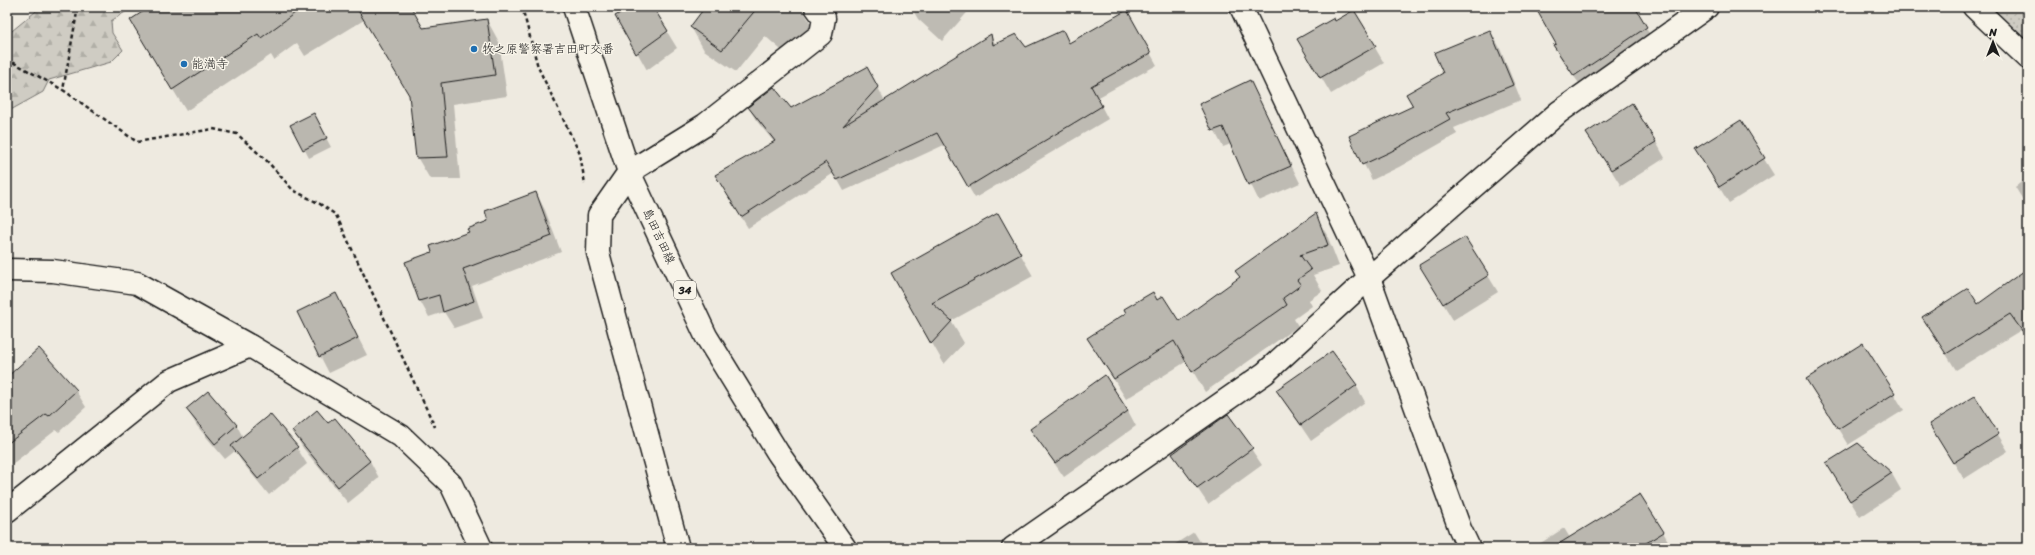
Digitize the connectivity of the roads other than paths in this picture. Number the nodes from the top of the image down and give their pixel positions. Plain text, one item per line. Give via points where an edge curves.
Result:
1 (574, 7) edge
2 (816, 7) edge
3 (1241, 7) edge
4 (1707, 7) edge
5 (1974, 7) edge
6 (2028, 58) edge
7 (629, 172) junction
8 (7, 270) edge
9 (1369, 278) junction
10 (250, 346) junction
11 (7, 511) edge
12 (481, 548) edge
13 (678, 548) edge
14 (845, 548) edge
15 (1013, 548) edge
16 (1469, 548) edge

1 - 7 street, 島田吉田線 / 34
2 - 7 street via 824,18 821,34 705,125
3 - 9 street
4 - 9 street via 1559,112
5 - 6 street
7 - 13 street via 599,215 598,253
7 - 14 street, 島田吉田線 / 34 via 706,336 778,453
8 - 10 street via 53,271 137,283
9 - 15 street via 1265,373
9 - 16 street
10 - 11 street via 168,381
10 - 12 street via 401,436 451,484

